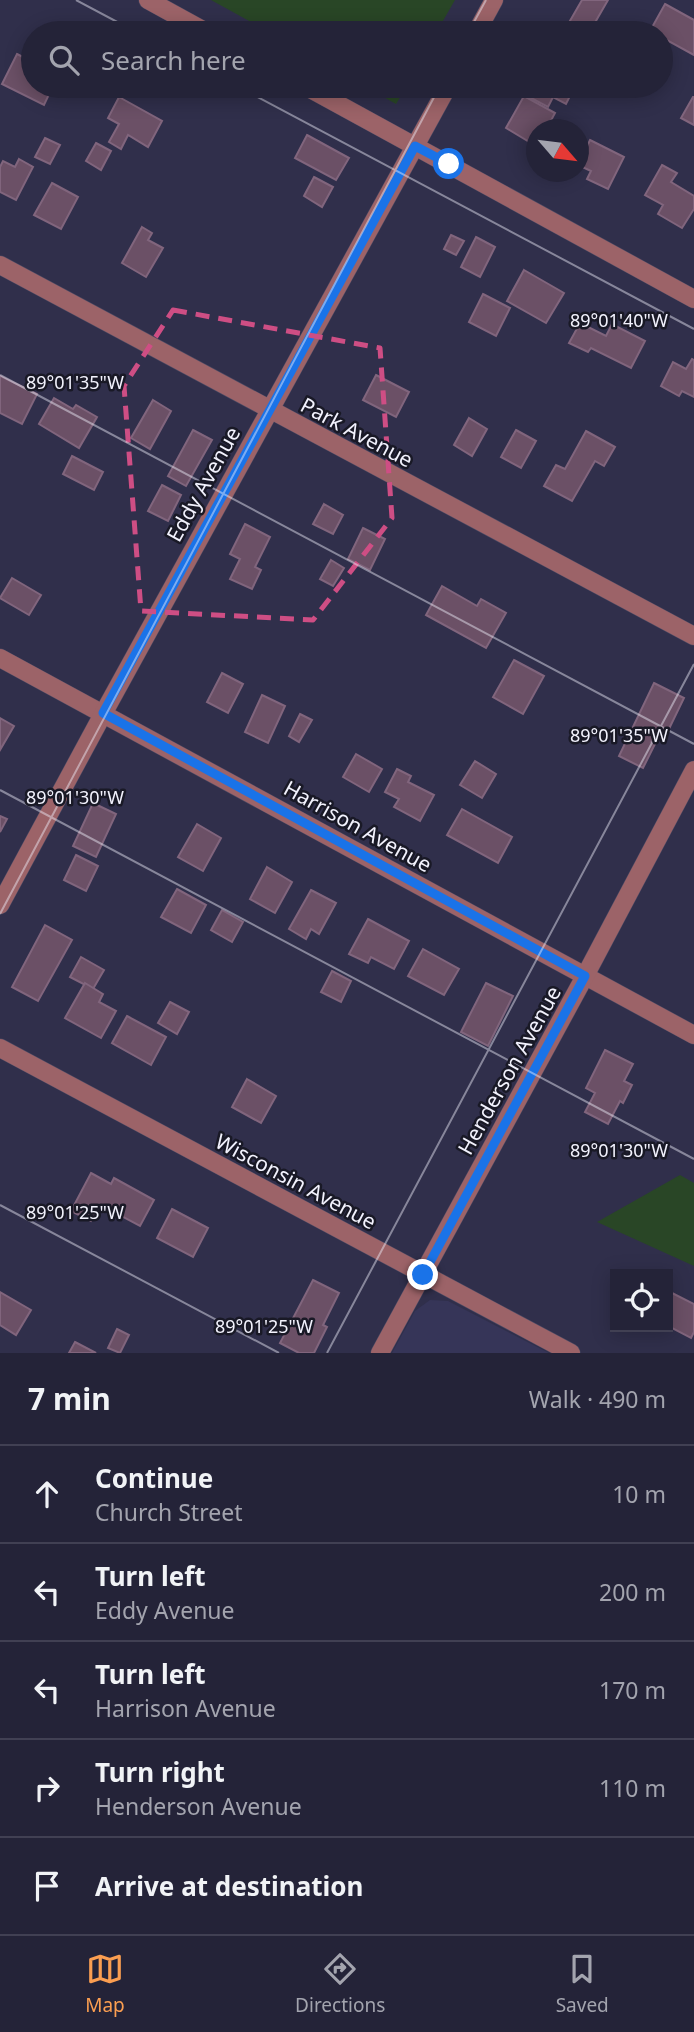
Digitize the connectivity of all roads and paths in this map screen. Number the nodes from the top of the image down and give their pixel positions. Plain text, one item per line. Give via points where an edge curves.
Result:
1 (148, 0) edge
2 (494, 0) edge
3 (186, 21) edge
4 (483, 21) edge
5 (327, 98) edge
6 (441, 98) edge
7 (415, 146) junction
8 (0, 265) edge
9 (694, 299) edge
10 (269, 410) junction
11 (694, 636) edge
12 (0, 658) edge
13 (103, 713) junction
14 (694, 770) edge
15 (0, 905) edge
16 (585, 976) junction
17 (694, 1035) edge
18 (0, 1048) edge
19 (423, 1275) junction
20 (380, 1353) edge
21 (571, 1353) edge

1 - 3 street
2 - 4 street
5 - 7 street
6 - 7 street, Eddy Avenue
7 - 9 street
7 - 10 street, Eddy Avenue
8 - 10 street, Park Avenue
10 - 11 street, Park Avenue
10 - 13 street, Eddy Avenue
12 - 13 street, Harrison Avenue
13 - 15 street, Eddy Avenue
13 - 16 street, Harrison Avenue
14 - 16 street, Henderson Avenue
16 - 17 street, Harrison Avenue
16 - 19 street, Henderson Avenue
18 - 19 street, Wisconsin Avenue
19 - 20 street, Henderson Avenue
19 - 21 street, Wisconsin Avenue

